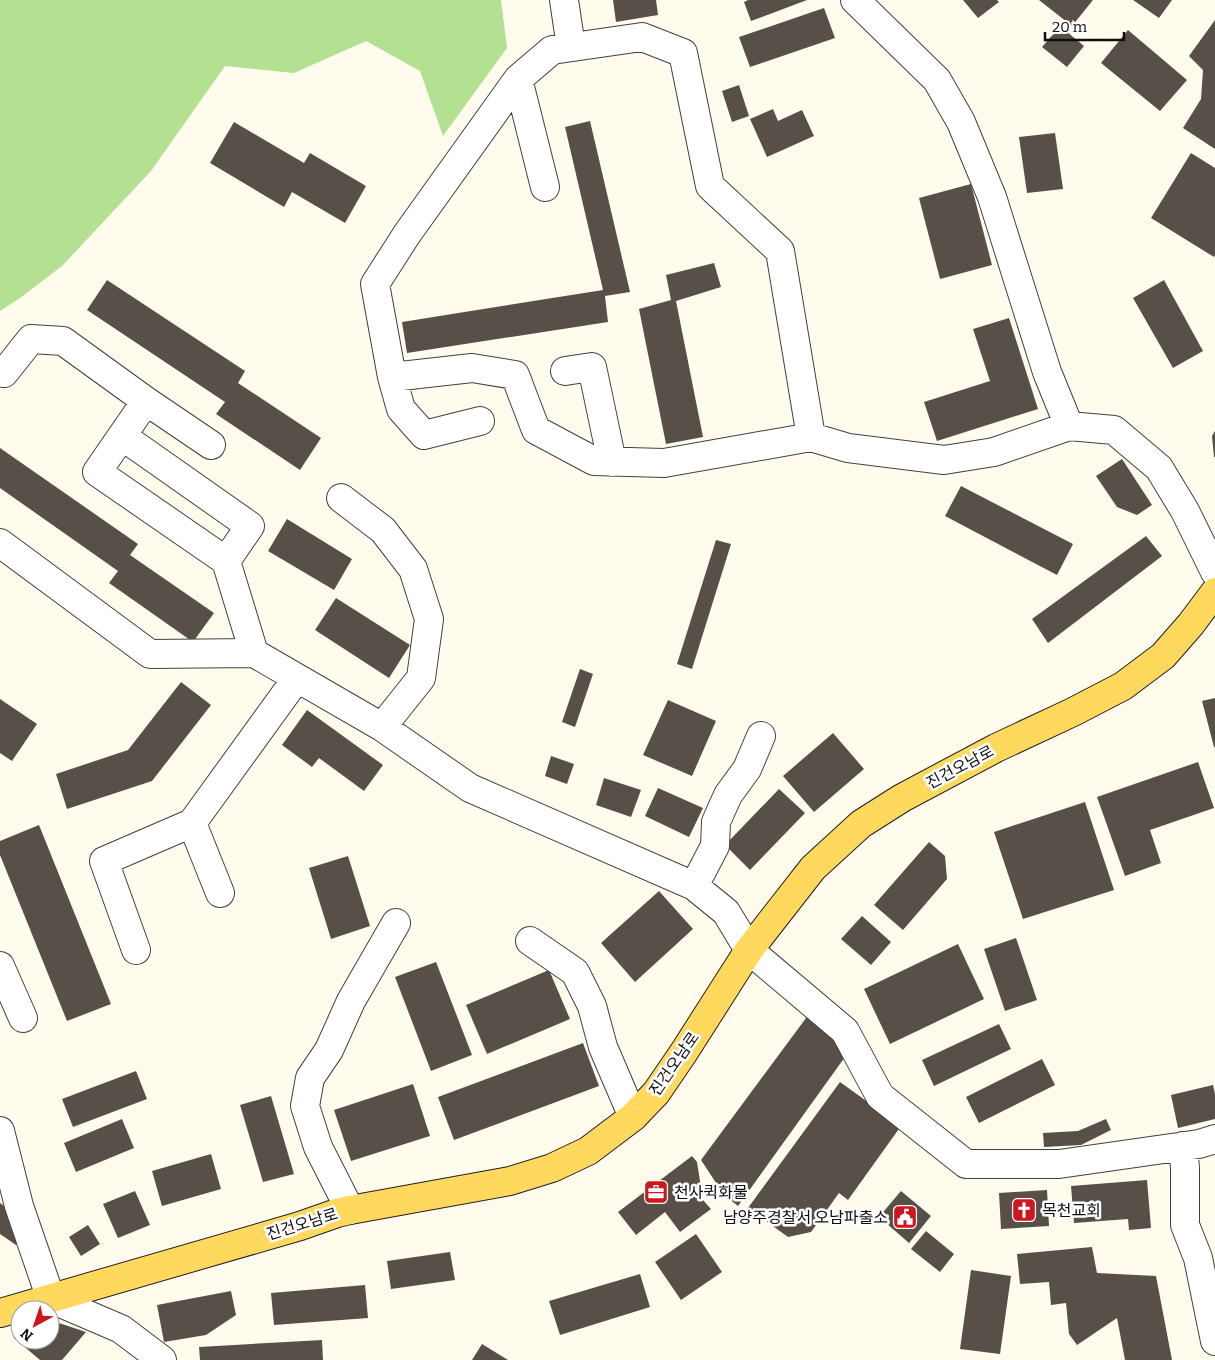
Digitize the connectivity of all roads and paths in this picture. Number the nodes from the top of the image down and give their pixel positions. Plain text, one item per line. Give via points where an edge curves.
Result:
1 (564, 0) edge
2 (855, 0) edge
3 (571, 47) junction
4 (518, 79) junction
5 (545, 187) dead end
6 (565, 371) dead end
7 (4, 373) dead end
8 (392, 377) junction
9 (146, 401) junction
10 (480, 422) dead end
11 (1069, 426) junction
12 (122, 436) junction
13 (811, 437) junction
14 (211, 446) dead end
15 (612, 462) junction
16 (341, 498) dead end
17 (0, 543) edge
18 (226, 561) junction
19 (1215, 572) edge
20 (1215, 592) edge
21 (254, 653) junction
22 (297, 678) junction
23 (382, 727) junction
24 (761, 736) dead end
25 (192, 823) junction
26 (694, 886) junction
27 (220, 893) dead end
28 (396, 923) dead end
29 (530, 941) dead end
30 (136, 950) dead end
31 (749, 950) junction
32 (0, 966) edge
33 (23, 1018) dead end
34 (633, 1117) junction
35 (0, 1131) edge
36 (1215, 1139) edge
37 (1172, 1147) junction
38 (350, 1210) junction
39 (51, 1299) junction
40 (0, 1313) edge
41 (1215, 1341) edge
42 (162, 1360) edge

1 - 3 street
2 - 11 street via 937,80 961,122 992,197 1047,372
3 - 4 street via 552,50
3 - 13 street via 642,37 684,53 710,186 780,251
4 - 5 street
4 - 8 street via 375,284
6 - 15 street via 592,366
7 - 9 street via 31,339 63,341
8 - 10 street via 401,409 424,435
8 - 15 street via 472,368 515,375 536,430 594,461
9 - 12 street
9 - 14 street
11 - 13 street via 994,452 944,460 848,448
11 - 19 street via 1114,430 1159,468 1185,510
12 - 18 street via 250,526
12 - 18 street via 98,472
13 - 15 street via 664,463
16 - 23 street via 383,530 413,570 429,619 421,678
17 - 21 street via 150,654
18 - 21 street
20 - 31 main road, 진건오남로 via 1162,656 1122,686 987,753 902,798 861,824 813,868
21 - 22 street
22 - 23 street
22 - 25 street
23 - 26 street via 470,788
24 - 26 street via 747,769 728,795 716,822 715,846
25 - 27 street
25 - 30 street via 104,860
26 - 31 street via 726,912
28 - 38 street via 351,1001 329,1050 310,1078 305,1106 318,1147
29 - 34 street via 576,972
31 - 34 main road, 진건오남로 via 656,1093
31 - 37 street via 845,1031 880,1096 966,1164 1060,1164
32 - 33 street
34 - 38 main road, 진건오남로 via 588,1151 552,1168 510,1181
35 - 39 street via 19,1206
36 - 37 street
37 - 41 street via 1185,1168 1185,1225 1198,1258
38 - 39 main road, 진건오남로
39 - 40 main road, 진건오남로
39 - 42 street via 121,1329

